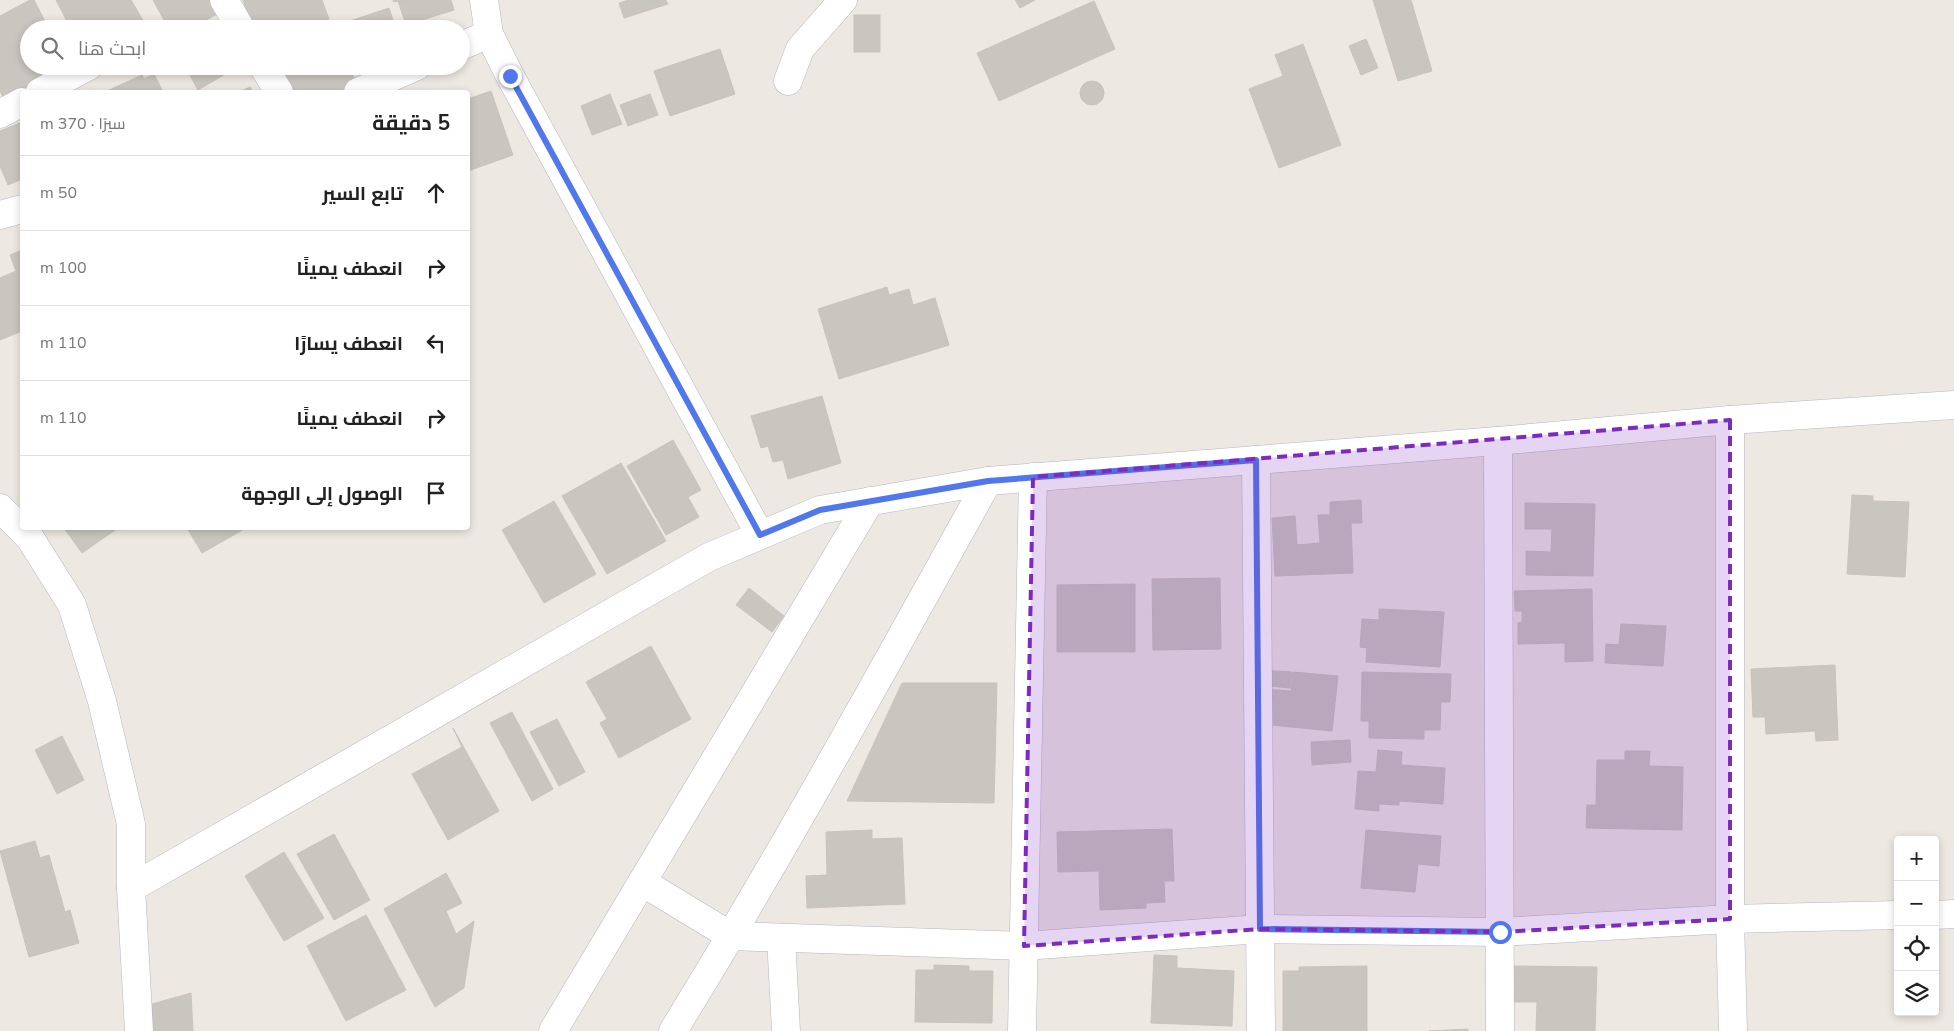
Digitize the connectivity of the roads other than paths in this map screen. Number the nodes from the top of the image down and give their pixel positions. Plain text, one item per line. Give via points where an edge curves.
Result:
1 (224, 0) edge
2 (484, 0) edge
3 (842, 0) edge
4 (236, 20) edge
5 (489, 34) junction
6 (470, 42) edge
7 (75, 75) edge
8 (269, 75) edge
9 (397, 75) edge
10 (788, 81) dead end
11 (52, 90) edge
12 (278, 90) edge
13 (363, 90) edge
14 (20, 103) edge
15 (0, 114) edge
16 (20, 210) edge
17 (0, 215) edge
18 (1954, 406) edge
19 (1730, 420) junction
20 (1498, 441) junction
21 (1256, 460) junction
22 (1034, 477) junction
23 (988, 481) junction
24 (870, 501) junction
25 (0, 508) edge
26 (20, 528) edge
27 (22, 530) edge
28 (760, 535) junction
29 (642, 882) junction
30 (131, 888) junction
31 (1954, 914) edge
32 (1894, 915) edge
33 (1939, 915) edge
34 (1730, 919) junction
35 (1260, 929) junction
36 (1500, 932) junction
37 (732, 936) junction
38 (781, 938) junction
39 (1024, 946) junction
40 (139, 1031) edge
41 (553, 1031) edge
42 (673, 1031) edge
43 (786, 1031) edge
44 (1022, 1031) edge
45 (1261, 1031) edge
46 (1500, 1031) edge
47 (1733, 1031) edge

1 - 4 street
2 - 5 street
3 - 10 street via 800,49
5 - 6 street
5 - 28 street
7 - 11 street
8 - 12 street
9 - 13 street
14 - 15 street
16 - 17 street
18 - 19 street
19 - 20 street
19 - 34 street
20 - 21 street
20 - 36 street
21 - 22 street
21 - 35 street
22 - 23 street
22 - 39 street
23 - 24 street
23 - 37 street via 824,778
24 - 28 street via 820,510
24 - 29 street
25 - 26 street
27 - 30 street via 72,605 102,701 130,824
28 - 30 street via 709,557
29 - 37 street
29 - 41 street
30 - 40 street
31 - 33 street
32 - 34 street
34 - 36 street
34 - 47 street
35 - 36 street
35 - 39 street
35 - 45 street
36 - 46 street
37 - 38 street
37 - 42 street
38 - 39 street
38 - 43 street
39 - 44 street

